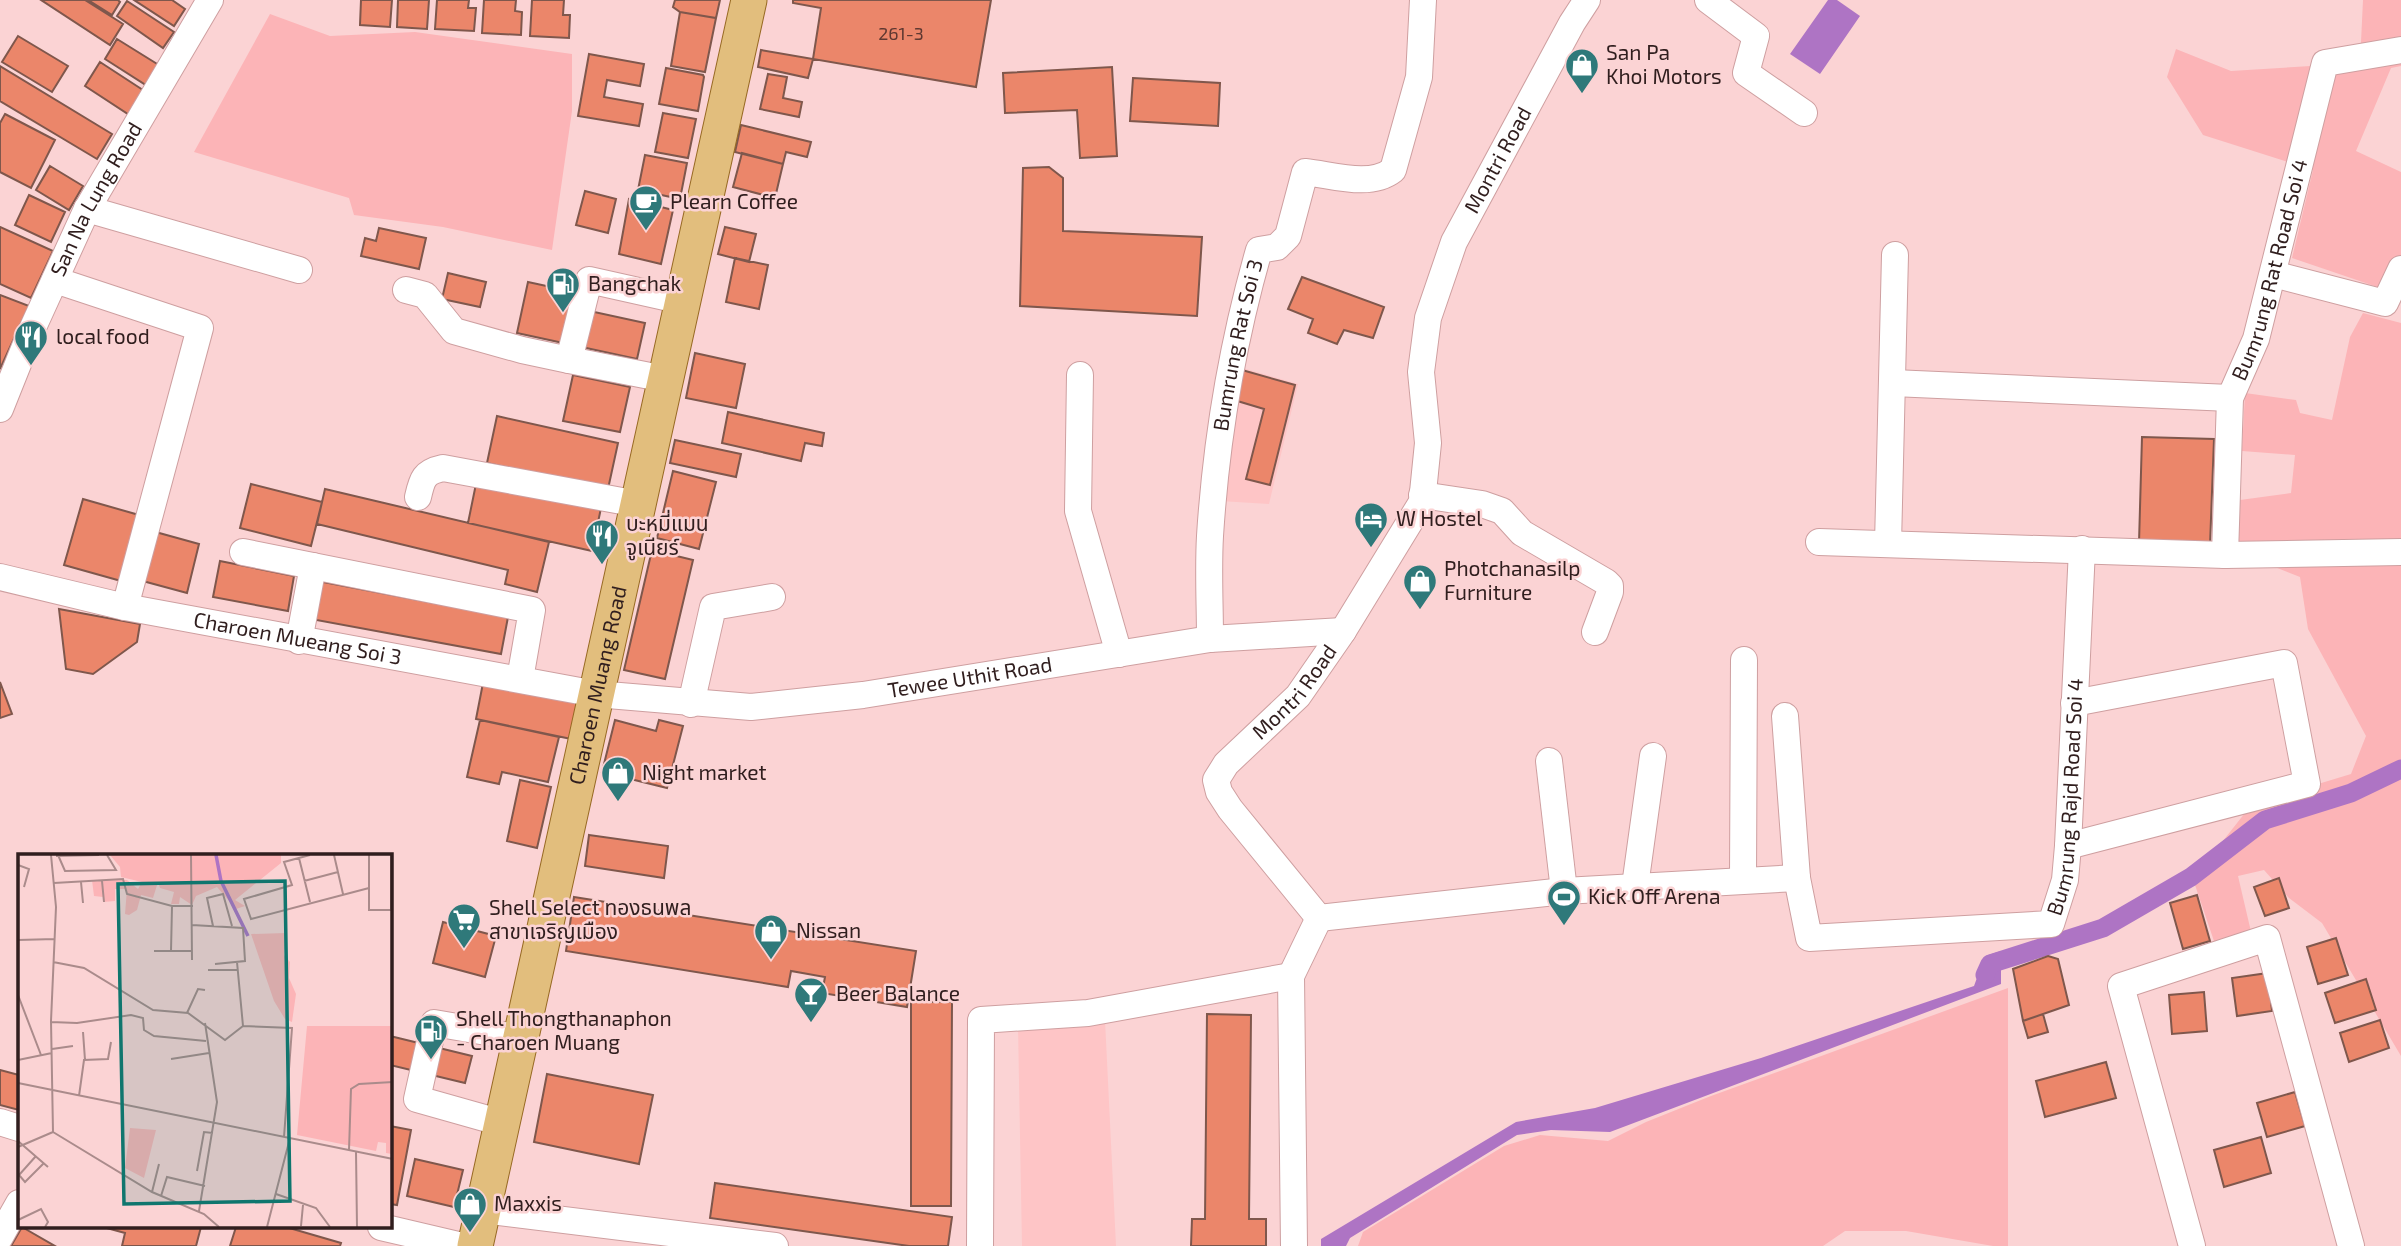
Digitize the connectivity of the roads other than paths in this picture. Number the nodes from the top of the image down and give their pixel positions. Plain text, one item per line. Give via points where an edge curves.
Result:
1 (210, 0) edge
2 (749, 0) edge
3 (1423, 0) edge
4 (1587, 0) edge
5 (1708, 0) edge
6 (2401, 50) edge
7 (1804, 113) dead end
8 (87, 209) junction
9 (1895, 256) dead end
10 (299, 270) dead end
11 (2401, 270) edge
12 (2273, 274) junction
13 (55, 280) junction
14 (406, 290) dead end
15 (682, 301) junction
16 (2393, 304) edge
17 (569, 360) junction
18 (1080, 375) dead end
19 (665, 379) junction
20 (1893, 383) junction
21 (2230, 398) junction
22 (0, 409) edge
23 (1422, 495) junction
24 (418, 497) dead end
25 (638, 504) junction
26 (1819, 542) dead end
27 (1888, 544) junction
28 (2082, 549) junction
29 (243, 552) dead end
30 (2401, 552) edge
31 (2225, 555) junction
32 (313, 566) junction
33 (0, 576) edge
34 (772, 597) dead end
35 (125, 607) junction
36 (1343, 631) junction
37 (1595, 632) dead end
38 (1210, 639) junction
39 (299, 640) junction
40 (1119, 654) junction
41 (1744, 660) dead end
42 (520, 679) junction
43 (596, 694) junction
44 (2074, 703) junction
45 (691, 704) junction
46 (1785, 716) dead end
47 (1653, 757) dead end
48 (1549, 761) dead end
49 (2068, 846) junction
50 (1797, 878) junction
51 (1742, 880) junction
52 (1635, 886) junction
53 (1564, 891) junction
54 (1319, 918) junction
55 (1291, 976) junction
56 (521, 1038) junction
57 (0, 1122) edge
58 (502, 1123) junction
59 (18, 1128) edge
60 (18, 1205) edge
61 (483, 1210) junction
62 (372, 1228) edge
63 (385, 1228) edge
64 (0, 1237) edge
65 (368, 1246) edge
66 (462, 1246) edge
67 (475, 1246) edge
68 (775, 1246) edge
69 (980, 1246) edge
70 (1294, 1246) edge
71 (2192, 1246) edge
72 (2351, 1246) edge

1 - 8 street, San Na Lung Road
2 - 15 main road, Charoen Muang Road
3 - 38 street, Bumrung Rat Soi 3 via 1419,77 1393,170 1372,180 1305,172 1288,236 1277,247 1259,250 1244,304 1219,450 1210,537
4 - 23 street, Montri Road via 1454,243 1428,318 1421,372 1428,443
5 - 7 street via 1756,36 1746,73
6 - 12 street, Bumrung Rat Road Soi 4 via 2325,63
8 - 10 street
8 - 13 street, San Na Lung Road
9 - 20 street
11 - 16 street
12 - 16 street
12 - 21 street, Bumrung Rat Road Soi 4 via 2256,339
13 - 22 street, San Na Lung Road
13 - 35 street via 200,328
14 - 17 street via 425,295 454,331
15 - 17 street via 589,280
15 - 19 main road, Charoen Muang Road
17 - 19 street
18 - 40 street via 1078,510
19 - 25 main road, Charoen Muang Road
20 - 21 street
20 - 27 street
21 - 31 street, Bumrung Rat Road Soi 4
23 - 36 street, Montri Road via 1422,502
23 - 37 street via 1502,510 1522,533 1606,582 1610,592
24 - 25 street via 427,472 443,467
25 - 43 main road, Charoen Muang Road
26 - 27 street
27 - 28 street
28 - 31 street
28 - 44 street, Bumrung Rajd Road Soi 4
29 - 32 street
30 - 31 street
32 - 39 street
32 - 42 street via 532,610
33 - 35 street, Charoen Mueang Soi 3
34 - 45 street via 713,607
35 - 39 street, Charoen Mueang Soi 3
36 - 38 street, Tewee Uthit Road
36 - 54 street, Montri Road via 1298,696 1226,764 1216,780 1230,809
38 - 40 street, Tewee Uthit Road
39 - 42 street, Charoen Mueang Soi 3
40 - 45 street, Tewee Uthit Road via 863,695 751,707
41 - 51 street
42 - 43 street, Charoen Mueang Soi 3
43 - 45 street, Tewee Uthit Road
43 - 56 main road, Charoen Muang Road
44 - 49 street, Bumrung Rajd Road Soi 4
44 - 49 street via 2284,663 2307,784
46 - 50 street
47 - 52 street
48 - 53 street
49 - 50 street, Bumrung Rajd Road Soi 4 via 2065,880 2051,924 1809,938
50 - 51 street
51 - 52 street
52 - 53 street
53 - 54 street
54 - 55 street
55 - 69 street via 1088,1013 981,1020
55 - 70 street
56 - 58 main road, Charoen Muang Road
56 - 58 street via 434,1023 417,1099
57 - 59 street
58 - 61 main road, Charoen Muang Road
60 - 64 street
61 - 67 main road, Charoen Muang Road
61 - 68 street
62 - 65 street
63 - 66 street
71 - 72 street via 2122,986 2267,938

